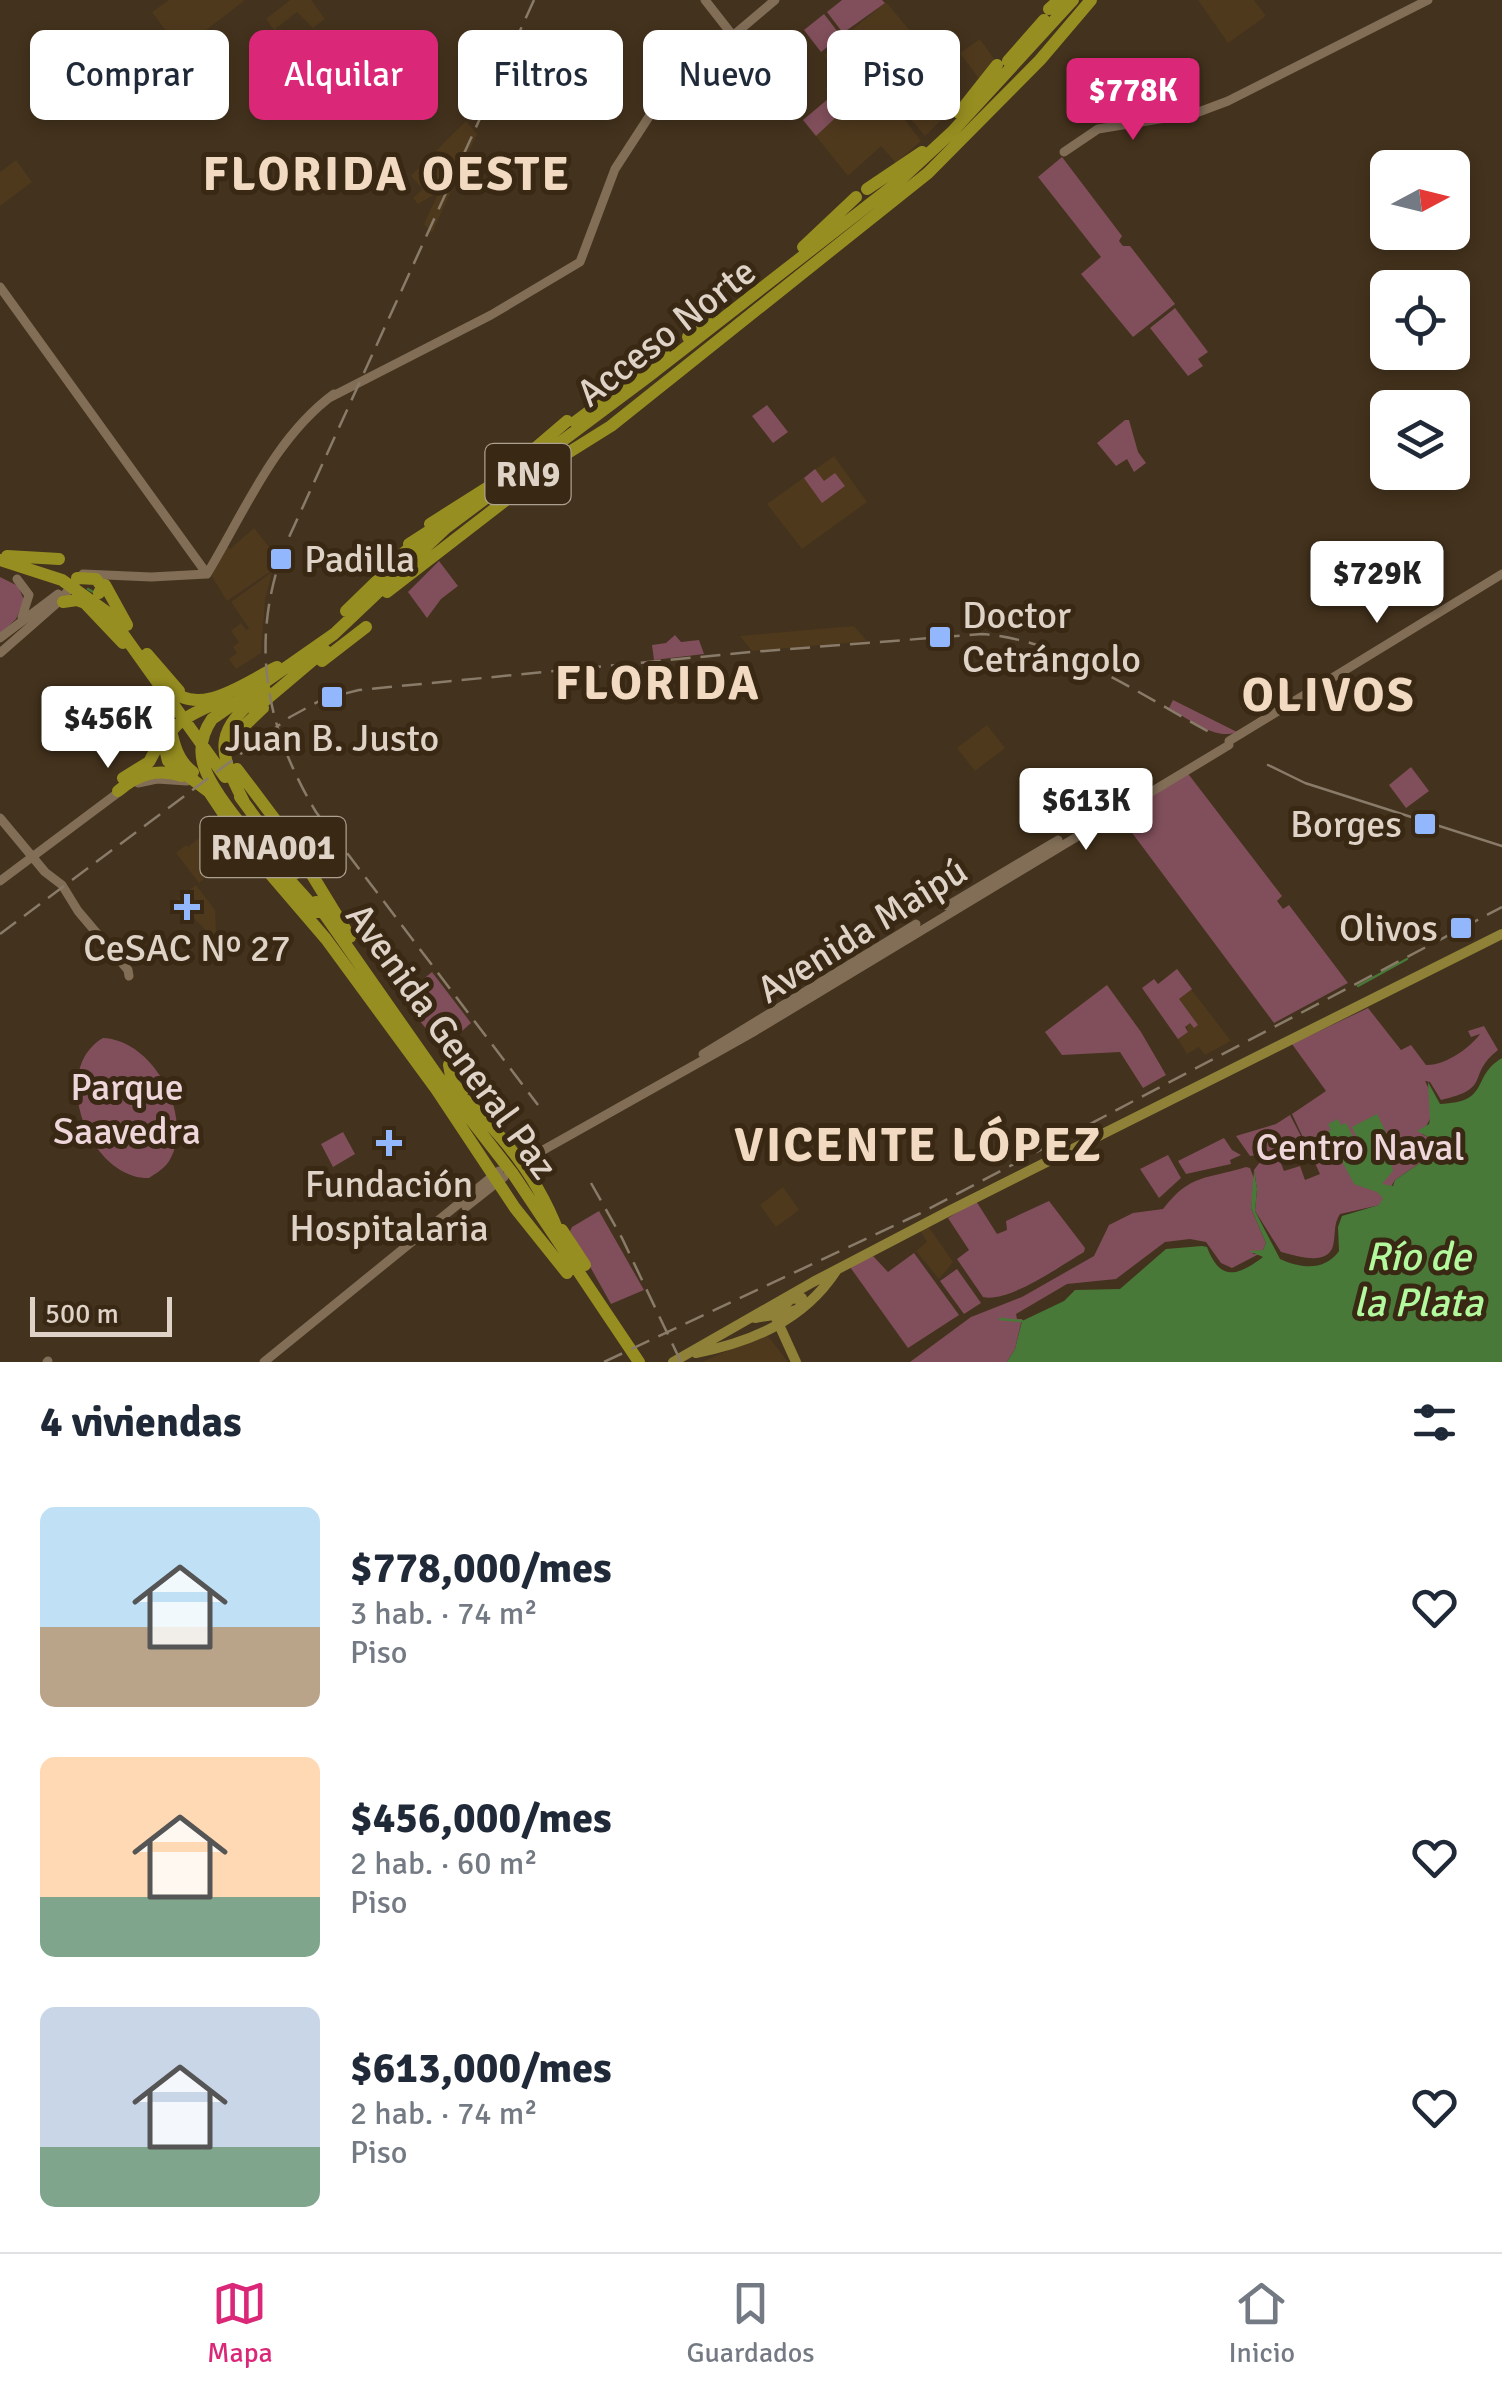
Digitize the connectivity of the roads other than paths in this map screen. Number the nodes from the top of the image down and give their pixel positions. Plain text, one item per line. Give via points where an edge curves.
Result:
1 (705, 0) edge
2 (1428, 0) edge
3 (1074, 3) edge
4 (729, 30) edge
5 (734, 37) joint
6 (1014, 76) junction
7 (648, 120) edge
8 (1064, 152) dead end
9 (870, 208) junction
10 (797, 264) junction
11 (0, 288) edge
12 (729, 319) junction
13 (668, 354) junction
14 (676, 371) junction
15 (657, 374) junction
16 (567, 421) dead end
17 (582, 452) dead end
18 (500, 479) junction
19 (510, 496) junction
20 (438, 526) junction
21 (444, 554) dead end
22 (59, 559) dead end
23 (0, 560) edge
24 (206, 574) junction
25 (1502, 577) edge
26 (17, 579) dead end
27 (80, 579) junction
28 (382, 588) junction
29 (90, 593) junction
30 (106, 622) junction
31 (23, 626) junction
32 (366, 626) dead end
33 (0, 638) edge
34 (324, 646) junction
35 (140, 650) junction
36 (0, 653) edge
37 (284, 674) junction
38 (267, 692) junction
39 (228, 701) junction
40 (164, 702) junction
41 (203, 705) junction
42 (181, 719) junction
43 (167, 738) junction
44 (148, 761) junction
45 (213, 771) junction
46 (121, 785) junction
47 (222, 809) junction
48 (0, 821) edge
49 (232, 827) junction
50 (254, 835) junction
51 (30, 856) junction
52 (262, 862) junction
53 (282, 874) junction
54 (0, 877) edge
55 (67, 892) junction
56 (323, 895) junction
57 (309, 917) junction
58 (1502, 934) edge
59 (326, 941) dead end
60 (379, 987) junction
61 (364, 990) junction
62 (1368, 1005) dead end
63 (384, 1007) junction
64 (1346, 1012) junction
65 (1300, 1035) junction
66 (428, 1039) dead end
67 (1285, 1039) dead end
68 (394, 1047) dead end
69 (449, 1065) dead end
70 (406, 1069) dead end
71 (445, 1091) junction
72 (468, 1104) junction
73 (474, 1132) junction
74 (508, 1169) junction
75 (467, 1196) junction
76 (537, 1212) junction
77 (559, 1259) junction
78 (585, 1265) dead end
79 (836, 1270) junction
80 (800, 1290) junction
81 (813, 1302) junction
82 (776, 1313) junction
83 (603, 1314) junction
84 (742, 1323) junction
85 (717, 1343) junction
86 (631, 1354) edge
87 (264, 1362) edge
88 (272, 1362) edge
89 (676, 1362) edge
90 (795, 1362) edge

1 - 4 main road
2 - 8 main road via 1228,101 1193,114 1098,129
3 - 6 highway
3 - 6 highway
3 - 6 highway via 1020,42
5 - 5 main road via 776,0
6 - 9 highway
6 - 9 highway via 942,134
6 - 9 highway via 941,160
7 - 24 main road via 616,172 578,264 330,398 258,482
9 - 10 highway
9 - 10 highway
10 - 12 highway
11 - 24 main road
12 - 13 highway
12 - 14 highway
12 - 15 highway, Acceso Norte / RN9
13 - 15 highway via 590,406
13 - 18 highway
14 - 15 highway via 608,430
14 - 19 highway via 606,430
15 - 20 highway, Acceso Norte / RN9
15 - 28 highway, Acceso Norte / RN9
16 - 18 highway
17 - 19 highway
18 - 20 highway
19 - 21 highway
19 - 28 highway
20 - 28 highway via 386,568
20 - 34 highway, Acceso Norte / RN9
20 - 37 highway
22 - 23 highway
23 - 27 highway, Avenida General Paz / RNA001
24 - 27 main road
25 - 74 main road, Avenida Maipú via 767,1024
26 - 31 main road via 29,597
27 - 29 highway
27 - 29 highway via 98,580 102,591
27 - 30 highway via 81,608
27 - 31 main road
27 - 35 highway
27 - 35 highway, Avenida General Paz / RNA001
28 - 34 highway, Acceso Norte / RN9
29 - 35 highway
30 - 35 highway
30 - 40 highway
31 - 33 main road
31 - 36 main road
32 - 37 highway
34 - 37 highway, Acceso Norte / RN9
35 - 41 highway via 174,694
35 - 42 highway, Avenida General Paz / RNA001
35 - 42 highway via 172,686
37 - 38 highway, Acceso Norte / RN9
37 - 39 highway
37 - 41 highway via 238,686
38 - 43 highway via 234,712 204,756 186,754
38 - 45 highway via 231,724
38 - 45 highway via 241,723 232,757
39 - 41 highway
39 - 45 highway via 202,739 203,762
40 - 42 highway
40 - 44 highway
41 - 43 highway
42 - 43 highway
42 - 45 highway, Avenida General Paz / RNA001
43 - 44 highway
43 - 45 highway via 194,773
44 - 46 highway
44 - 51 main road
45 - 46 highway via 153,772
45 - 47 highway, Avenida General Paz
45 - 50 highway
45 - 53 highway
45 - 53 highway, Avenida General Paz / RNA001 via 244,802
45 - 53 highway via 266,813
45 - 56 highway via 272,813
45 - 57 highway, Avenida General Paz / RNA001
46 - 51 main road
47 - 49 highway, Avenida General Paz
47 - 53 highway
48 - 51 main road
49 - 52 highway
49 - 53 highway, Avenida General Paz
50 - 52 highway
50 - 53 highway
50 - 56 highway via 281,839 299,872
51 - 54 main road
51 - 54 main road
51 - 55 main road
52 - 53 highway
53 - 56 highway, Avenida General Paz / RNA001
53 - 57 highway
55 - 55 main road via 76,913 129,976 128,970
56 - 60 highway, Avenida General Paz / RNA001
56 - 60 highway
57 - 61 highway, Avenida General Paz
57 - 63 highway, Avenida General Paz / RNA001
58 - 64 main road
59 - 63 highway
60 - 66 highway
60 - 71 highway, Avenida General Paz / RNA001
60 - 72 highway, Avenida General Paz
61 - 68 highway
61 - 73 highway, Avenida General Paz
62 - 64 main road
63 - 71 highway, Avenida General Paz / RNA001
64 - 65 main road
65 - 67 main road
65 - 79 main road
69 - 72 highway
70 - 73 highway
71 - 72 highway
71 - 73 highway, Avenida General Paz / RNA001
72 - 73 highway
72 - 74 highway, Avenida General Paz
73 - 74 highway, Avenida General Paz
73 - 74 highway via 505,1154
73 - 74 highway via 490,1164
74 - 75 main road, Avenida Maipú
74 - 76 highway
74 - 76 highway, Avenida General Paz
74 - 76 highway, Avenida General Paz
74 - 76 highway via 507,1186
74 - 77 highway
75 - 87 main road
75 - 88 main road
76 - 77 highway
76 - 77 highway, Avenida General Paz
76 - 77 highway
76 - 78 highway
76 - 83 highway, Avenida General Paz
76 - 83 highway, Avenida General Paz via 564,1267
77 - 83 highway, Avenida General Paz
79 - 80 main road
79 - 81 main road
80 - 81 main road via 818,1288
80 - 82 main road
80 - 84 main road
81 - 85 main road via 787,1320
82 - 84 main road via 794,1298 803,1300 798,1310
82 - 90 main road
83 - 86 highway, Avenida General Paz
84 - 85 main road
85 - 89 main road

